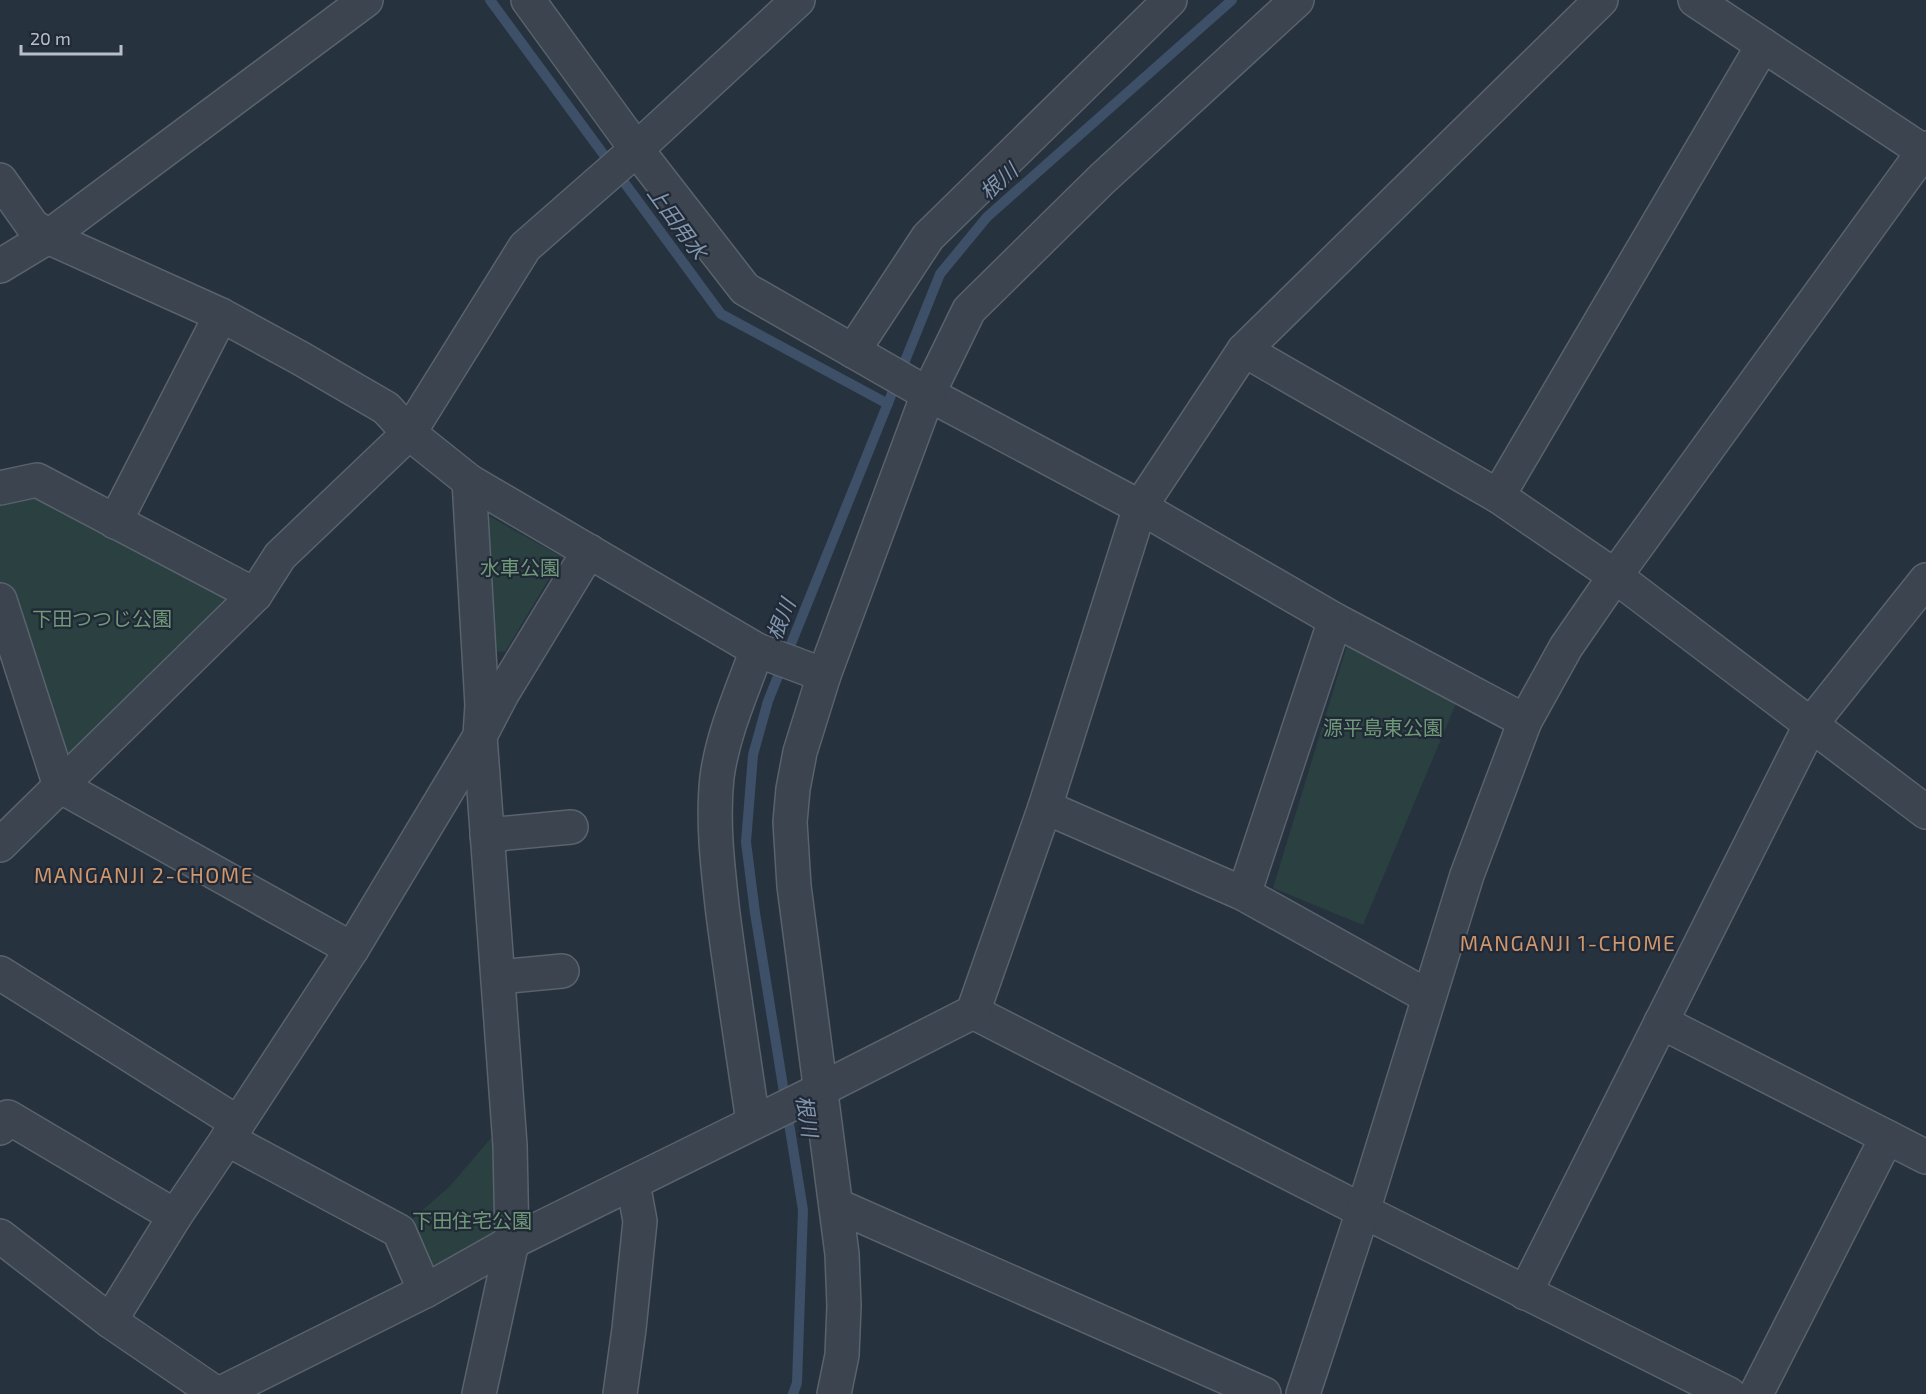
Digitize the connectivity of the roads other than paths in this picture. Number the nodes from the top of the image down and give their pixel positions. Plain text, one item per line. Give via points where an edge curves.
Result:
1 (366, 0) edge
2 (528, 0) edge
3 (798, 0) edge
4 (1170, 0) edge
5 (1297, 0) edge
6 (1600, 0) edge
7 (1712, 4) edge
8 (1763, 45) junction
9 (1925, 151) edge
10 (634, 153) junction
11 (0, 180) edge
12 (48, 237) junction
13 (0, 266) edge
14 (221, 315) junction
15 (1244, 350) junction
16 (853, 351) junction
17 (928, 394) junction
18 (409, 433) junction
19 (469, 481) junction
20 (0, 488) edge
21 (1498, 496) junction
22 (1140, 507) junction
23 (115, 522) junction
24 (589, 551) junction
25 (1615, 576) junction
26 (1926, 580) edge
27 (255, 595) junction
28 (0, 600) edge
29 (1335, 620) junction
30 (758, 650) junction
31 (824, 675) junction
32 (1525, 721) junction
33 (1811, 724) junction
34 (480, 736) junction
35 (60, 786) junction
36 (1045, 807) junction
37 (1926, 812) edge
38 (571, 827) dead end
39 (487, 835) junction
40 (0, 845) edge
41 (1244, 894) junction
42 (352, 949) junction
43 (562, 971) dead end
44 (0, 973) edge
45 (498, 977) junction
46 (1429, 997) junction
47 (973, 1012) junction
48 (1661, 1022) junction
49 (813, 1093) junction
50 (760, 1119) junction
51 (0, 1128) edge
52 (233, 1131) junction
53 (1887, 1137) junction
54 (1926, 1157) edge
55 (633, 1183) junction
56 (837, 1205) junction
57 (1363, 1211) junction
58 (175, 1216) junction
59 (0, 1236) edge
60 (512, 1242) junction
61 (425, 1291) junction
62 (1525, 1293) junction
63 (110, 1321) junction
64 (218, 1394) edge
65 (479, 1394) edge
66 (620, 1394) edge
67 (834, 1394) edge
68 (1264, 1394) edge
69 (1303, 1394) edge
70 (1729, 1394) edge
71 (1756, 1394) edge

1 - 12 street
2 - 10 street
3 - 10 street
4 - 16 street via 928,237
5 - 17 street via 1102,179 969,310
6 - 15 street
7 - 8 street
8 - 9 street
8 - 21 street
9 - 25 street
10 - 16 street via 745,290
10 - 18 street via 525,247
11 - 12 street via 32,225
12 - 13 street
12 - 14 street
14 - 18 street via 386,408
14 - 23 street
15 - 21 street
15 - 22 street
16 - 17 street
17 - 22 street
17 - 31 street
18 - 19 street
18 - 27 street via 280,556
19 - 24 street
19 - 34 street via 482,705
20 - 23 street via 37,480
21 - 25 street
22 - 29 street
22 - 36 street
23 - 27 street
24 - 30 street
24 - 34 street
25 - 32 street via 1566,648
25 - 33 street
26 - 33 street
27 - 35 street
28 - 35 street
29 - 32 street
29 - 41 street
30 - 31 street
30 - 50 street via 723,748 715,813 725,930
31 - 49 street via 800,752 790,822
32 - 46 street via 1467,875
33 - 37 street
33 - 48 street
34 - 39 street
34 - 42 street
35 - 40 street
35 - 42 street
36 - 41 street
36 - 47 street
38 - 39 street
39 - 45 street
41 - 46 street
42 - 52 street
43 - 45 street
44 - 52 street
45 - 60 street via 510,1145
46 - 57 street
47 - 49 street
47 - 57 street
48 - 53 street
48 - 62 street
49 - 50 street
49 - 56 street
50 - 55 street
51 - 58 street via 8,1117
52 - 58 street
52 - 61 street via 399,1231
53 - 54 street
53 - 71 street
55 - 60 street
55 - 66 street via 640,1221
56 - 67 street via 844,1306 842,1356
56 - 68 street
57 - 62 street
57 - 69 street
58 - 63 street
59 - 63 street
60 - 61 street
60 - 65 street
61 - 64 street
62 - 70 street
63 - 64 street

